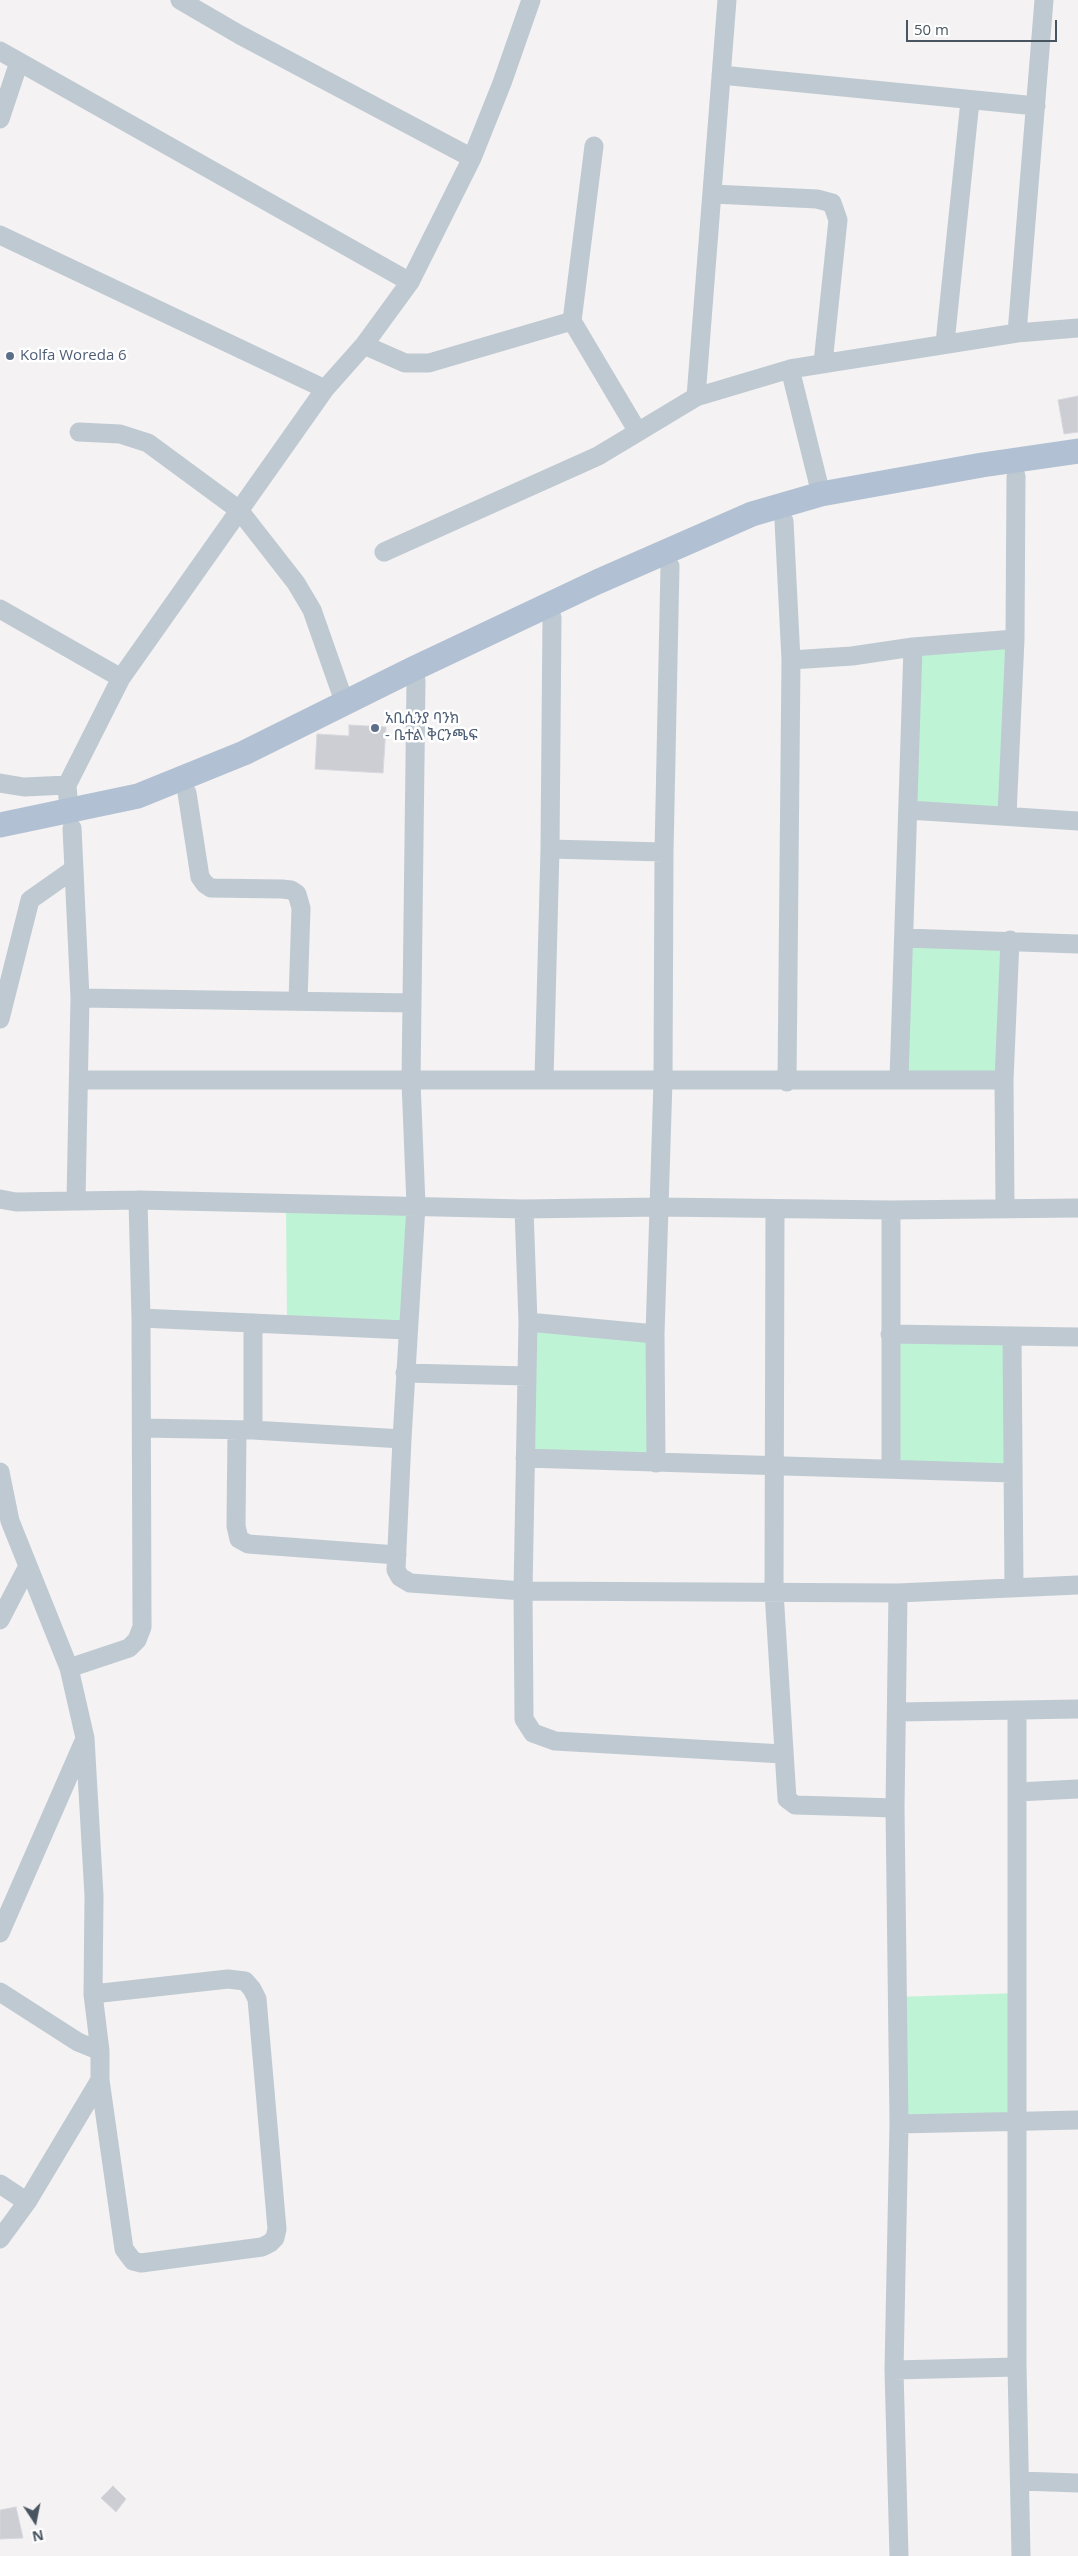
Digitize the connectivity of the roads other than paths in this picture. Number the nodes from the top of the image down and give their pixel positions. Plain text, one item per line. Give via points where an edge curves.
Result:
1 (180, 0) edge
2 (531, 0) edge
3 (727, 0) edge
4 (1044, 0) edge
5 (0, 51) edge
6 (19, 62) junction
7 (720, 75) junction
8 (970, 101) junction
9 (1036, 106) junction
10 (0, 119) edge
11 (594, 146) dead end
12 (472, 158) junction
13 (713, 194) junction
14 (0, 235) edge
15 (410, 282) junction
16 (572, 321) junction
17 (1078, 328) edge
18 (1017, 333) junction
19 (945, 344) junction
20 (364, 345) junction
21 (822, 363) junction
22 (790, 369) junction
23 (325, 389) junction
24 (696, 397) junction
25 (79, 432) dead end
26 (638, 432) junction
27 (1078, 452) edge
28 (1078, 468) edge
29 (1016, 476) junction
30 (821, 494) junction
31 (239, 510) junction
32 (784, 521) junction
33 (384, 552) dead end
34 (670, 566) junction
35 (0, 609) edge
36 (552, 617) junction
37 (1015, 639) junction
38 (913, 647) junction
39 (791, 660) junction
40 (121, 678) junction
41 (416, 680) junction
42 (345, 704) junction
43 (0, 783) edge
44 (67, 785) junction
45 (187, 793) junction
46 (908, 810) junction
47 (1007, 815) junction
48 (71, 820) junction
49 (1078, 821) edge
50 (0, 825) edge
51 (0, 842) edge
52 (550, 849) junction
53 (664, 852) junction
54 (74, 869) junction
55 (905, 938) junction
56 (1010, 940) junction
57 (1078, 944) edge
58 (80, 998) junction
59 (298, 1001) junction
60 (412, 1004) junction
61 (0, 1019) edge
62 (544, 1079) junction
63 (899, 1079) junction
64 (79, 1080) junction
65 (1004, 1080) junction
66 (663, 1081) junction
67 (411, 1082) junction
68 (787, 1082) junction
69 (0, 1199) edge
70 (76, 1200) junction
71 (138, 1200) junction
72 (416, 1206) junction
73 (659, 1207) junction
74 (1005, 1207) junction
75 (1078, 1208) edge
76 (524, 1209) junction
77 (774, 1209) junction
78 (890, 1210) junction
79 (141, 1318) junction
80 (528, 1322) junction
81 (253, 1323) junction
82 (407, 1330) junction
83 (655, 1334) junction
84 (890, 1334) junction
85 (1012, 1336) junction
86 (1078, 1337) edge
87 (405, 1373) junction
88 (527, 1376) junction
89 (142, 1428) junction
90 (245, 1430) junction
91 (402, 1439) junction
92 (525, 1458) junction
93 (656, 1463) junction
94 (773, 1466) junction
95 (891, 1468) junction
96 (0, 1472) edge
97 (1012, 1473) junction
98 (10, 1521) junction
99 (0, 1539) edge
100 (397, 1555) junction
101 (28, 1566) junction
102 (1078, 1585) edge
103 (1014, 1587) junction
104 (523, 1591) junction
105 (774, 1592) junction
106 (898, 1593) junction
107 (0, 1620) edge
108 (69, 1668) junction
109 (1078, 1709) edge
110 (1017, 1711) junction
111 (898, 1712) junction
112 (85, 1738) junction
113 (783, 1754) junction
114 (1078, 1789) edge
115 (1016, 1792) junction
116 (895, 1808) junction
117 (0, 1933) edge
118 (0, 1992) edge
119 (93, 1994) junction
120 (100, 2050) junction
121 (100, 2080) junction
122 (1078, 2120) edge
123 (1019, 2122) junction
124 (899, 2124) junction
125 (0, 2184) edge
126 (27, 2202) junction
127 (0, 2239) edge
128 (1018, 2367) junction
129 (894, 2370) junction
130 (1021, 2481) junction
131 (1078, 2483) edge
132 (899, 2556) edge
133 (1021, 2556) edge

1 - 12 street
2 - 12 street
3 - 7 street
4 - 9 street
5 - 6 street
6 - 10 street
6 - 15 street
7 - 8 street
7 - 13 street
8 - 9 street
8 - 19 street
9 - 18 street
11 - 16 street
12 - 15 street
13 - 21 street via 817,199 832,204 838,220
13 - 24 street
14 - 23 street
15 - 20 street
16 - 20 street via 429,363 406,364
16 - 26 street
17 - 18 street
18 - 19 street
19 - 21 street
20 - 23 street
21 - 22 street
22 - 24 street
22 - 30 street
23 - 31 street
24 - 26 street
25 - 31 street via 120,434 148,443
26 - 33 street via 598,456
27 - 30 main road via 982,464
28 - 29 main road
29 - 32 main road via 898,493
29 - 37 street
30 - 42 main road via 752,514 597,582
31 - 40 street
31 - 42 street via 312,610
32 - 34 main road
32 - 39 street
34 - 36 main road
34 - 53 street
35 - 40 street
36 - 41 main road
36 - 52 street
37 - 38 street
37 - 47 street
38 - 39 street
38 - 46 street
39 - 68 street
40 - 44 street
41 - 45 main road via 334,724
41 - 60 street
42 - 48 main road via 244,753
43 - 44 street via 24,787
44 - 48 street
45 - 48 main road via 129,815
45 - 59 street via 200,877 205,884 211,888 282,889 297,894 301,908
46 - 47 street
46 - 55 street
47 - 49 street
48 - 50 main road
48 - 51 main road
48 - 54 street
52 - 53 street
52 - 62 street
53 - 66 street
54 - 58 street
54 - 61 street via 30,900
55 - 56 street
55 - 63 street
56 - 57 street
56 - 65 street
58 - 59 street
58 - 64 street
59 - 60 street
60 - 67 street
62 - 66 street
62 - 67 street
63 - 65 street
63 - 68 street
64 - 67 street
64 - 70 street
65 - 74 street
66 - 68 street
66 - 73 street
67 - 72 street
69 - 70 street via 16,1202
70 - 71 street
71 - 72 street
71 - 79 street
72 - 76 street
72 - 82 street
73 - 76 street
73 - 77 street
73 - 83 street
74 - 75 street
74 - 78 street
76 - 80 street
77 - 78 street
77 - 94 street
78 - 84 street
79 - 81 street
79 - 89 street
80 - 83 street
80 - 88 street
81 - 82 street
81 - 90 street
82 - 87 street
83 - 93 street
84 - 85 street
84 - 95 street
85 - 86 street
85 - 97 street
87 - 88 street
87 - 91 street
88 - 92 street
89 - 90 street
89 - 108 street via 142,1627 137,1640 128,1648
90 - 91 street
90 - 100 street via 236,1526 239,1539 248,1544
91 - 100 street
92 - 93 street
92 - 104 street
93 - 94 street
94 - 95 street
94 - 105 street
95 - 97 street
96 - 98 street
97 - 103 street
98 - 99 street
98 - 101 street
100 - 104 street via 396,1570 400,1578 410,1583
101 - 107 street
101 - 108 street
102 - 103 street
103 - 106 street
104 - 105 street
104 - 113 street via 524,1719 533,1733 554,1741
105 - 106 street
105 - 113 street
106 - 111 street
108 - 112 street
109 - 110 street
110 - 111 street
110 - 115 street
111 - 116 street
112 - 117 street
112 - 119 street via 94,1896
113 - 116 street via 787,1799 794,1806
114 - 115 street
115 - 123 street
116 - 124 street
118 - 120 street via 78,2042
119 - 120 street
119 - 121 street via 228,1979 245,1981 252,1989 257,1999 277,2229 275,2238 262,2247 141,2264 133,2261 124,2249
120 - 121 street
121 - 126 street
122 - 123 street
123 - 124 street
123 - 128 street
124 - 129 street
125 - 126 street
126 - 127 street
128 - 129 street
128 - 130 street
129 - 132 street
130 - 131 street
130 - 133 street

